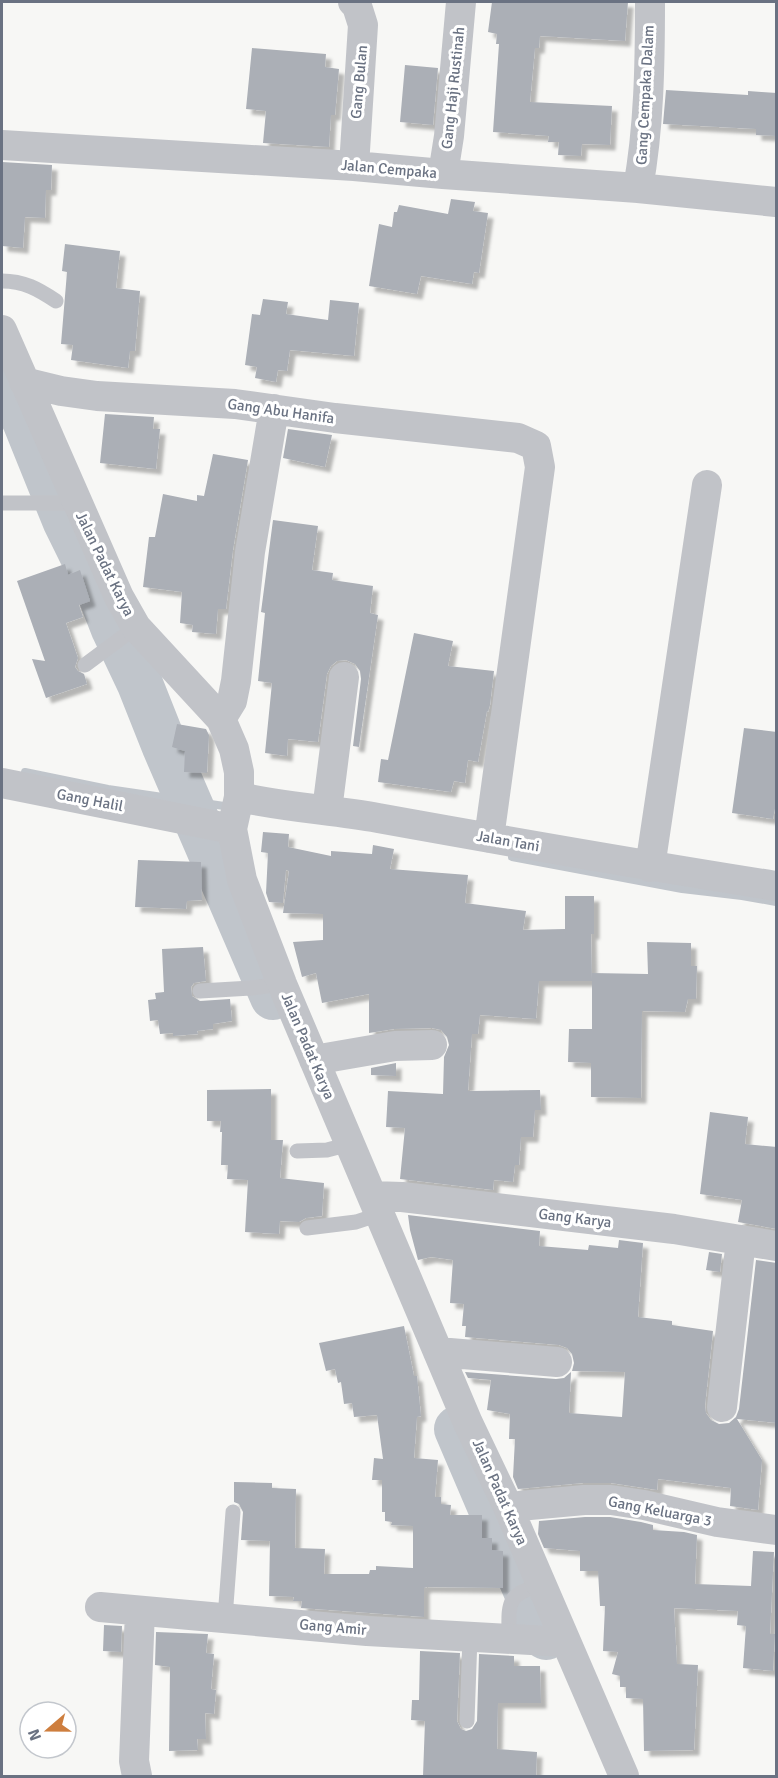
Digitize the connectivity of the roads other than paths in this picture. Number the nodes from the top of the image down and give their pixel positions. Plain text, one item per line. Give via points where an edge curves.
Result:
1 (353, 2) edge
2 (461, 2) edge
3 (650, 2) edge
4 (2, 145) edge
5 (354, 166) junction
6 (443, 174) junction
7 (638, 188) junction
8 (777, 202) edge
9 (2, 280) edge
10 (56, 301) dead end
11 (2, 330) edge
12 (24, 382) junction
13 (274, 409) junction
14 (707, 485) dead end
15 (2, 503) edge
16 (71, 504) junction
17 (131, 631) junction
18 (85, 665) dead end
19 (344, 677) dead end
20 (221, 719) junction
21 (2, 783) edge
22 (327, 810) junction
23 (233, 815) junction
24 (489, 838) junction
25 (650, 867) junction
26 (777, 886) edge
27 (277, 985) junction
28 (200, 991) dead end
29 (432, 1045) dead end
30 (314, 1060) junction
31 (339, 1147) junction
32 (297, 1151) dead end
33 (370, 1212) junction
34 (307, 1228) dead end
35 (741, 1240) junction
36 (777, 1246) edge
37 (438, 1352) junction
38 (557, 1362) dead end
39 (722, 1407) dead end
40 (508, 1507) junction
41 (232, 1512) dead end
42 (777, 1530) edge
43 (531, 1588) junction
44 (100, 1607) dead end
45 (140, 1611) junction
46 (225, 1618) junction
47 (470, 1637) junction
48 (509, 1638) junction
49 (566, 1642) junction
50 (466, 1721) dead end
51 (137, 1776) edge
52 (624, 1776) edge

1 - 5 street, Gang Bulan via 363,26
2 - 6 street, Gang Haji Rustinah
3 - 7 street, Gang Cempaka Dalam via 644,159
4 - 5 street, Jalan Cempaka
5 - 6 street, Jalan Cempaka
6 - 7 street, Jalan Cempaka
7 - 8 street, Jalan Cempaka
9 - 10 lane via 32,286
11 - 12 street, Jalan Padat Karya
12 - 13 street, Gang Abu Hanifa via 97,396
12 - 16 street, Jalan Padat Karya
13 - 20 street via 250,552 236,681 232,701
13 - 24 street, Gang Abu Hanifa via 518,438 536,446 540,467
14 - 25 street
15 - 16 lane
16 - 17 street, Jalan Padat Karya via 119,597
17 - 18 lane
17 - 20 street, Jalan Padat Karya
19 - 22 street
20 - 23 street, Jalan Padat Karya via 239,772
21 - 23 street, Gang Halil via 179,817
22 - 23 street, Jalan Tani via 265,803
22 - 24 street, Jalan Tani
23 - 27 street, Jalan Padat Karya via 242,880
24 - 25 street, Jalan Tani
25 - 26 street, Jalan Tani
27 - 28 lane
27 - 30 street, Jalan Padat Karya
29 - 30 street via 395,1046
30 - 31 street, Jalan Padat Karya
31 - 32 lane
31 - 33 street, Jalan Padat Karya
33 - 34 lane
33 - 35 street, Gang Karya via 402,1197
33 - 37 street, Jalan Padat Karya
35 - 36 street, Gang Karya
35 - 39 street
37 - 38 street
37 - 40 street, Jalan Padat Karya
40 - 42 street, Gang Keluarga 3 via 611,1500
40 - 43 street, Jalan Padat Karya
41 - 46 lane
43 - 48 lane via 512,1600
43 - 49 street, Jalan Padat Karya
44 - 45 street, Gang Amir
45 - 46 street, Gang Amir
45 - 51 street via 134,1761
46 - 47 street, Gang Amir
47 - 48 street, Gang Amir
47 - 50 lane
48 - 49 street, Gang Amir
49 - 52 street, Jalan Padat Karya

